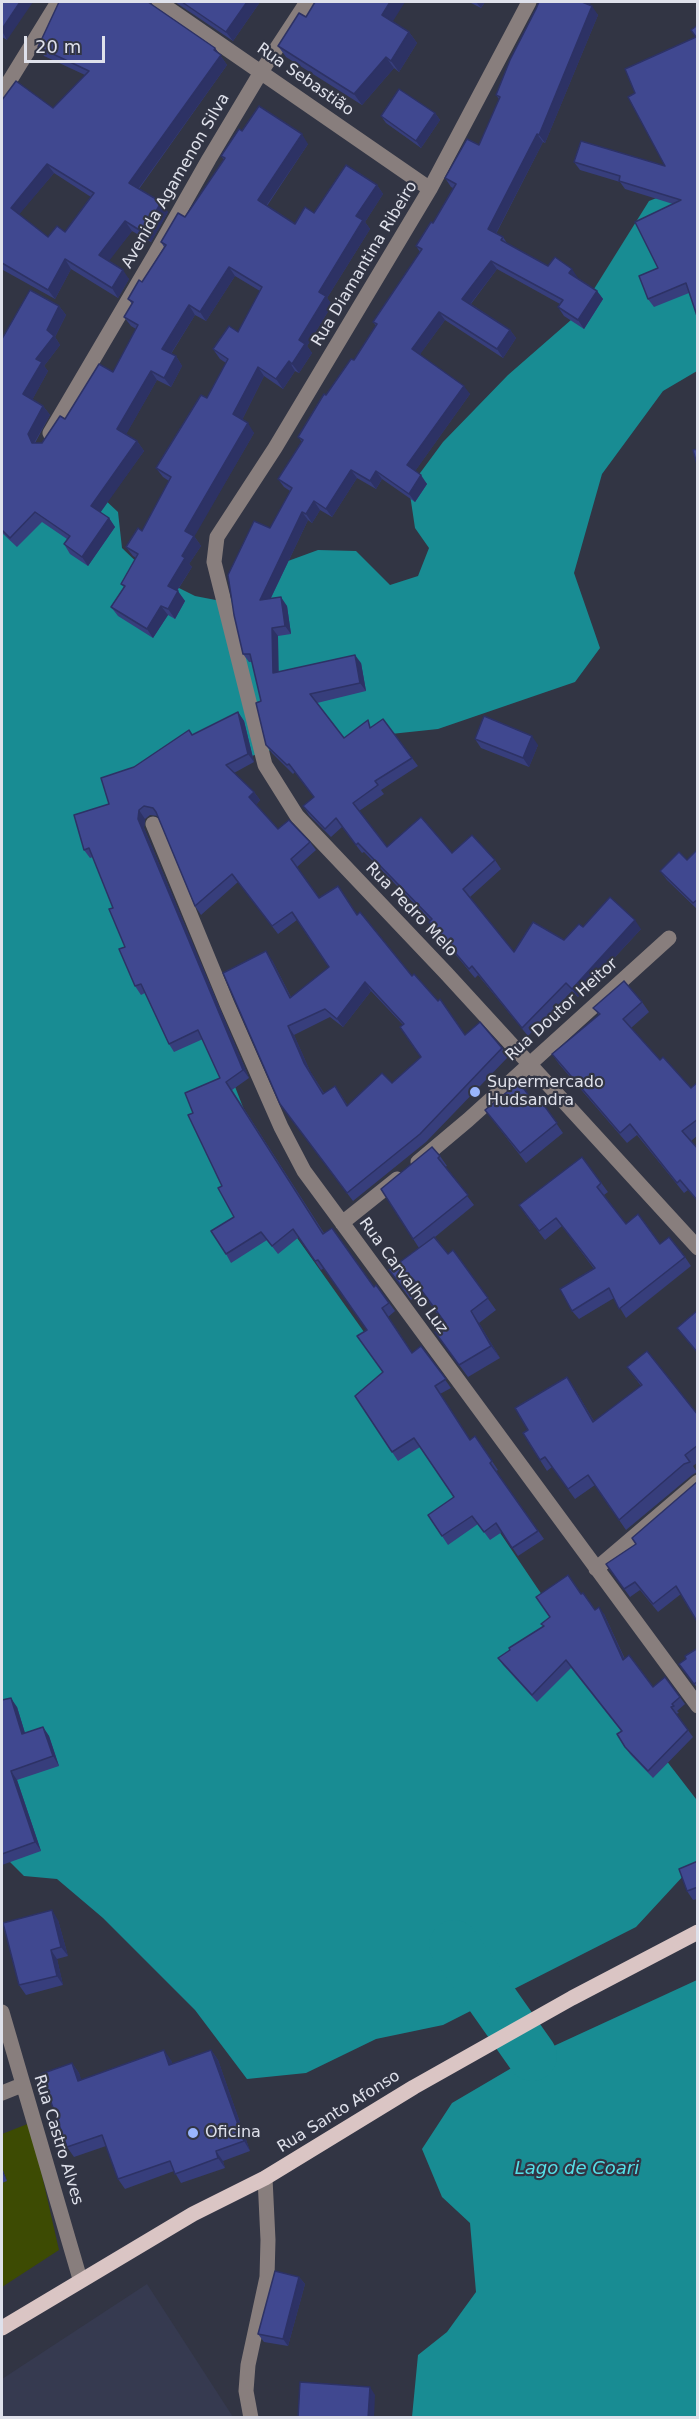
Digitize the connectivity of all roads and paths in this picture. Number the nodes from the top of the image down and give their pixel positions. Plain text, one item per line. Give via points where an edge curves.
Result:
1 (58, 2) edge
2 (159, 2) edge
3 (307, 2) edge
4 (529, 2) edge
5 (261, 72) junction
6 (2, 93) edge
7 (430, 189) junction
8 (44, 444) edge
9 (217, 537) joint
10 (153, 824) edge
11 (669, 938) dead end
12 (529, 1065) junction
13 (342, 1223) junction
14 (698, 1248) edge
15 (698, 1482) edge
16 (596, 1569) junction
17 (698, 1706) edge
18 (698, 1932) edge
19 (2, 2012) edge
20 (22, 2085) junction
21 (2, 2093) edge
22 (265, 2178) junction
23 (81, 2279) junction
24 (2, 2328) edge
25 (251, 2418) edge

1 - 6 street
2 - 5 street, Rua Sebastião
3 - 5 street, Avenida Agamenon Silva
4 - 7 street, Rua Diamantina Ribeiro
5 - 7 street, Rua Sebastião
5 - 8 street, Avenida Agamenon Silva
7 - 9 street, Rua Diamantina Ribeiro via 275,448
9 - 12 street, Rua Pedro Melo via 214,562 265,765 297,816
10 - 13 street, Rua Carvalho Luz via 281,1127 304,1171
11 - 12 street, Rua Doutor Heitor
12 - 13 street, Rua Doutor Heitor
12 - 14 street, Rua Pedro Melo
13 - 16 street, Rua Carvalho Luz
15 - 16 street
16 - 17 street, Rua Carvalho Luz
18 - 22 main road, Rua Santo Afonso via 414,2087
19 - 20 street, Rua Castro Alves
20 - 21 street
20 - 23 street, Rua Castro Alves
22 - 23 main road, Rua Santo Afonso via 193,2214
22 - 25 street via 267,2277 248,2365 246,2391
23 - 24 main road, Rua Santo Afonso

